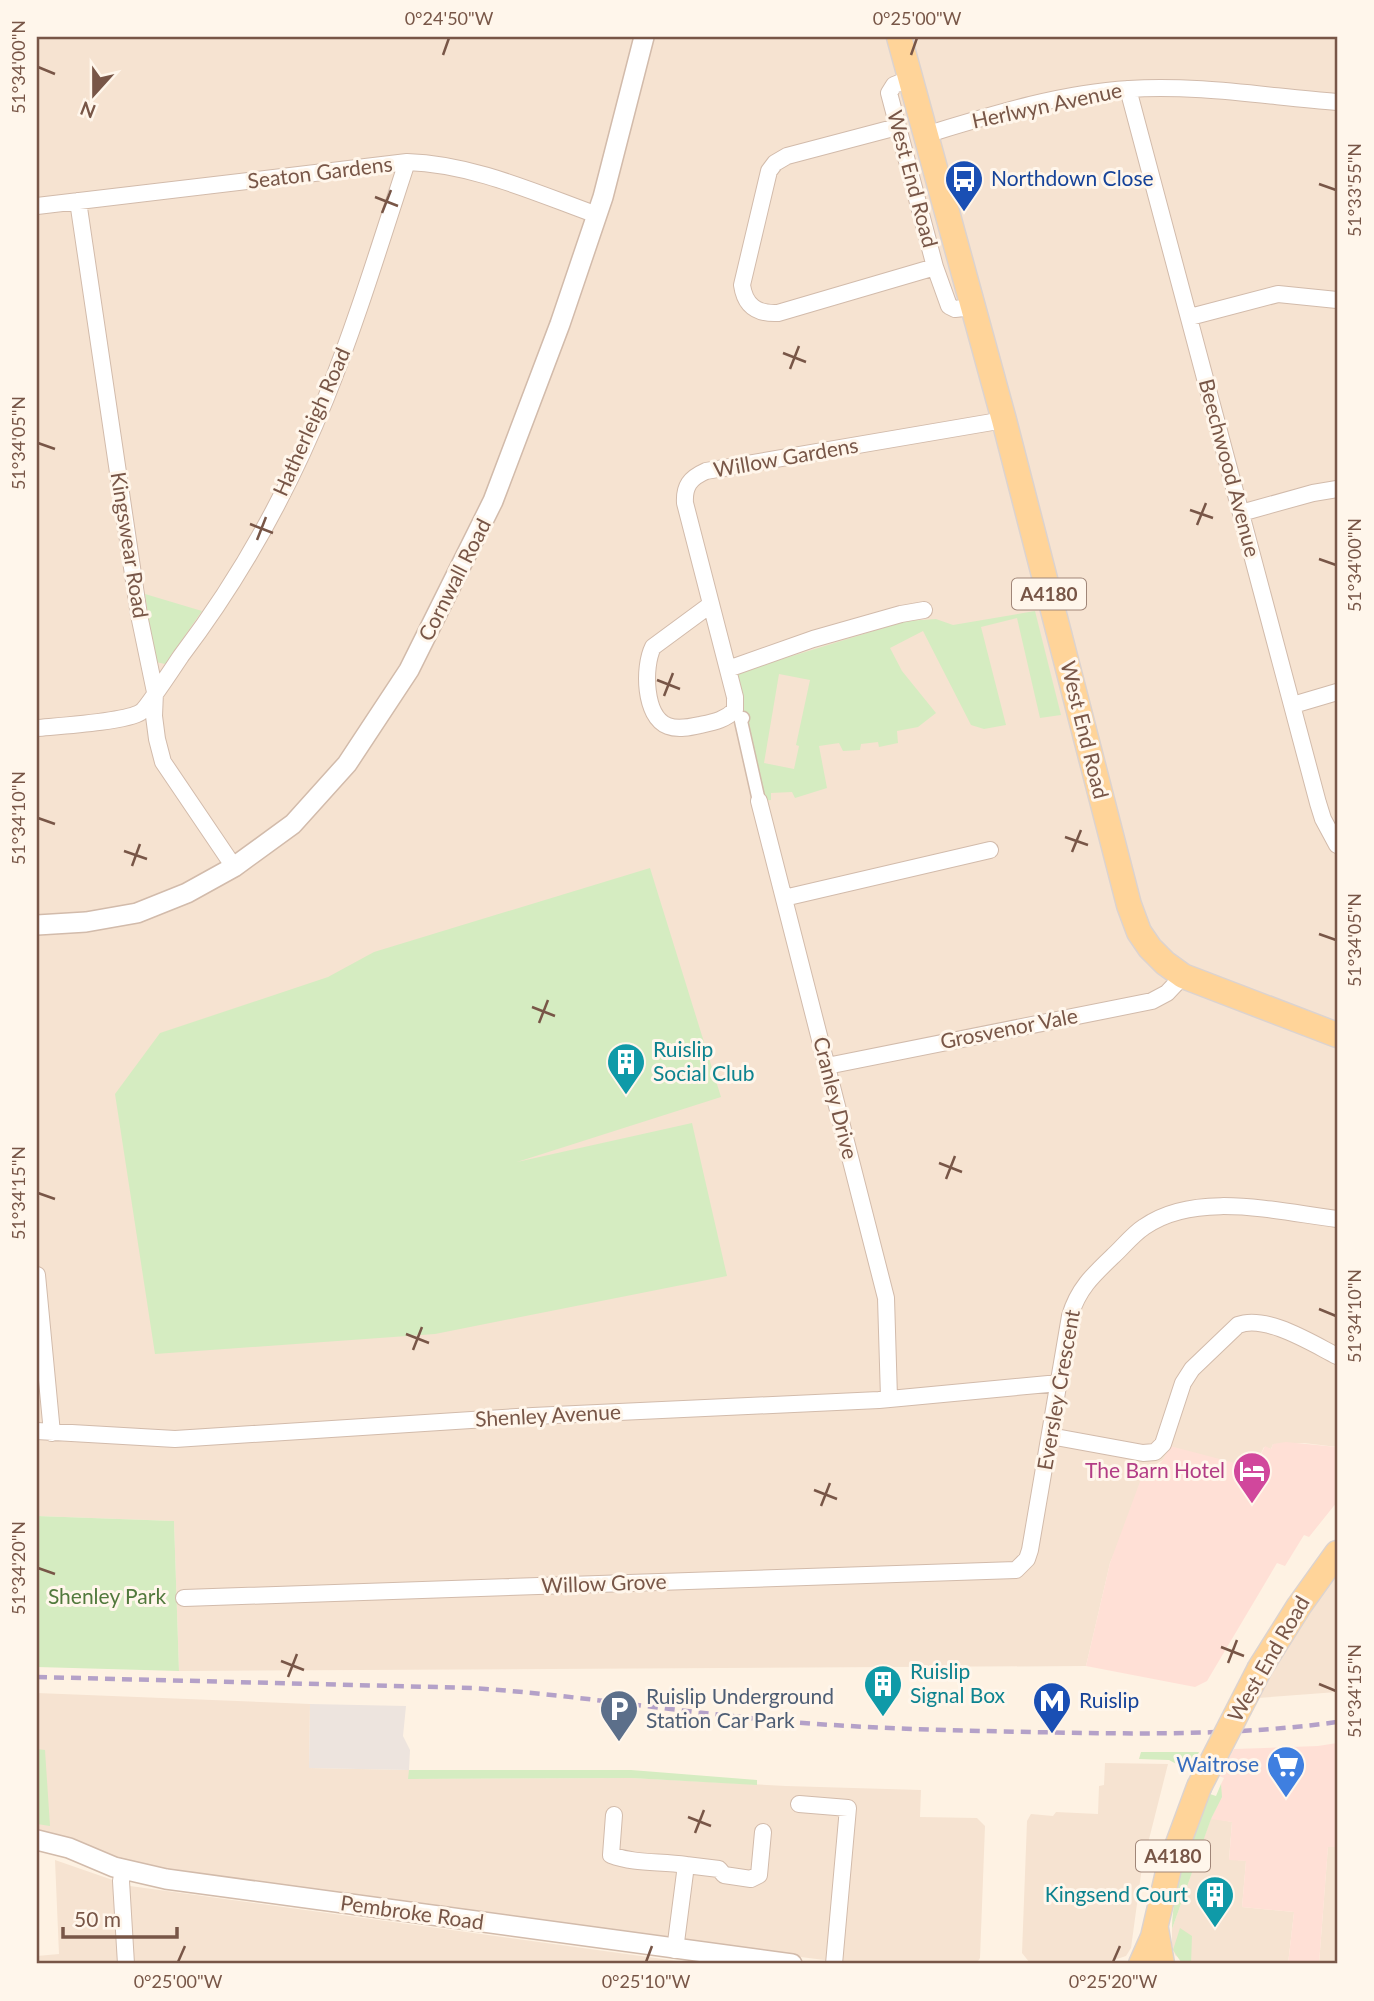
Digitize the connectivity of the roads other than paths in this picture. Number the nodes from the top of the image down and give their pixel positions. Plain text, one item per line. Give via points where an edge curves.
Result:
1 (644, 37) edge
2 (899, 37) edge
3 (909, 79) junction
4 (1128, 89) junction
5 (1337, 102) edge
6 (897, 127) junction
7 (925, 135) junction
8 (407, 162) junction
9 (78, 201) junction
10 (37, 206) edge
11 (597, 215) junction
12 (935, 267) junction
13 (1337, 300) edge
14 (972, 307) junction
15 (1189, 317) junction
16 (1004, 420) junction
17 (1337, 489) edge
18 (1241, 513) junction
19 (710, 605) junction
20 (924, 610) dead end
21 (728, 669) junction
22 (155, 692) junction
23 (1337, 692) edge
24 (1293, 705) junction
25 (735, 718) junction
26 (37, 728) edge
27 (759, 801) joint
28 (1337, 845) edge
29 (990, 850) dead end
30 (234, 867) junction
31 (784, 898) junction
32 (37, 925) edge
33 (1183, 976) junction
34 (1337, 1035) edge
35 (827, 1066) junction
36 (1337, 1219) edge
37 (37, 1275) edge
38 (1337, 1356) edge
39 (1059, 1383) junction
40 (889, 1398) junction
41 (44, 1432) edge
42 (1050, 1436) junction
43 (1337, 1553) edge
44 (1023, 1565) joint
45 (184, 1598) dead end
46 (799, 1804) dead end
47 (614, 1815) dead end
48 (763, 1832) dead end
49 (37, 1840) edge
50 (686, 1865) junction
51 (123, 1870) junction
52 (1156, 1933) junction
53 (675, 1950) junction
54 (126, 1964) edge
55 (792, 1964) edge
56 (834, 1964) edge
57 (1141, 1964) edge
58 (1153, 1964) edge
59 (1162, 1964) edge

1 - 11 street, Cornwall Road
2 - 3 main road, West End Road / A4180
3 - 6 street, West End Road via 894,85 889,93
3 - 7 main road, West End Road / A4180
4 - 5 street, Herlwyn Avenue
4 - 7 street, Herlwyn Avenue via 1023,107
4 - 15 street, Beechwood Avenue
6 - 12 street, West End Road
6 - 12 street via 775,163 769,171 742,285 744,298 764,314 778,313
7 - 14 main road, West End Road / A4180
8 - 9 street, Seaton Gardens
8 - 11 street, Seaton Gardens via 499,180
8 - 22 street, Hatherleigh Road via 350,335 299,459 226,594
9 - 10 street, Seaton Gardens
9 - 22 street, Kingswear Road via 139,615
11 - 30 street, Cornwall Road via 493,501 409,670 347,764 293,824
12 - 14 street, West End Road via 949,306
13 - 15 street via 1278,294
14 - 16 main road, West End Road / A4180
15 - 18 street, Beechwood Avenue
16 - 19 street, Willow Gardens via 695,476 688,483 685,503
16 - 33 main road, West End Road / A4180 via 1129,905 1150,948
17 - 18 street
18 - 24 street, Beechwood Avenue
19 - 21 street, Willow Gardens
19 - 25 street via 653,647 647,682 653,712 671,728
20 - 21 street via 813,639
21 - 25 street, Willow Gardens
22 - 26 street, Hatherleigh Road via 143,711 131,716
22 - 30 street, Kingswear Road via 154,716 163,762
23 - 24 street
24 - 28 street, Beechwood Avenue via 1323,819
25 - 27 street via 741,721
27 - 31 street, Cranley Drive
29 - 31 street
30 - 32 street, Cornwall Road via 138,913
31 - 35 street, Cranley Drive
33 - 34 main road, West End Road / A4180
33 - 35 street, Grosvenor Vale via 1152,1001
35 - 40 street, Cranley Drive via 886,1298
36 - 39 street, Eversley Crescent via 1206,1206 1143,1227 1079,1292 1070,1316
37 - 41 street
38 - 42 street via 1282,1329 1246,1322 1192,1369 1163,1444 1155,1452
39 - 40 street, Shenley Avenue
39 - 42 street, Eversley Crescent
40 - 41 street, Shenley Avenue via 176,1438
42 - 44 street, Eversley Crescent via 1030,1550
43 - 52 main road, West End Road / A4180, bridge via 1260,1668 1199,1787 1170,1868
44 - 45 street, Willow Grove via 1007,1571
46 - 56 street via 848,1808
47 - 50 street via 611,1856
48 - 50 street via 759,1875 751,1879
49 - 51 street, Pembroke Road
50 - 53 street
51 - 53 street, Pembroke Road
51 - 54 street
52 - 57 main road, West End Road / A4180
52 - 58 street
52 - 59 main road, West End Road / A4180
53 - 55 street, Pembroke Road

